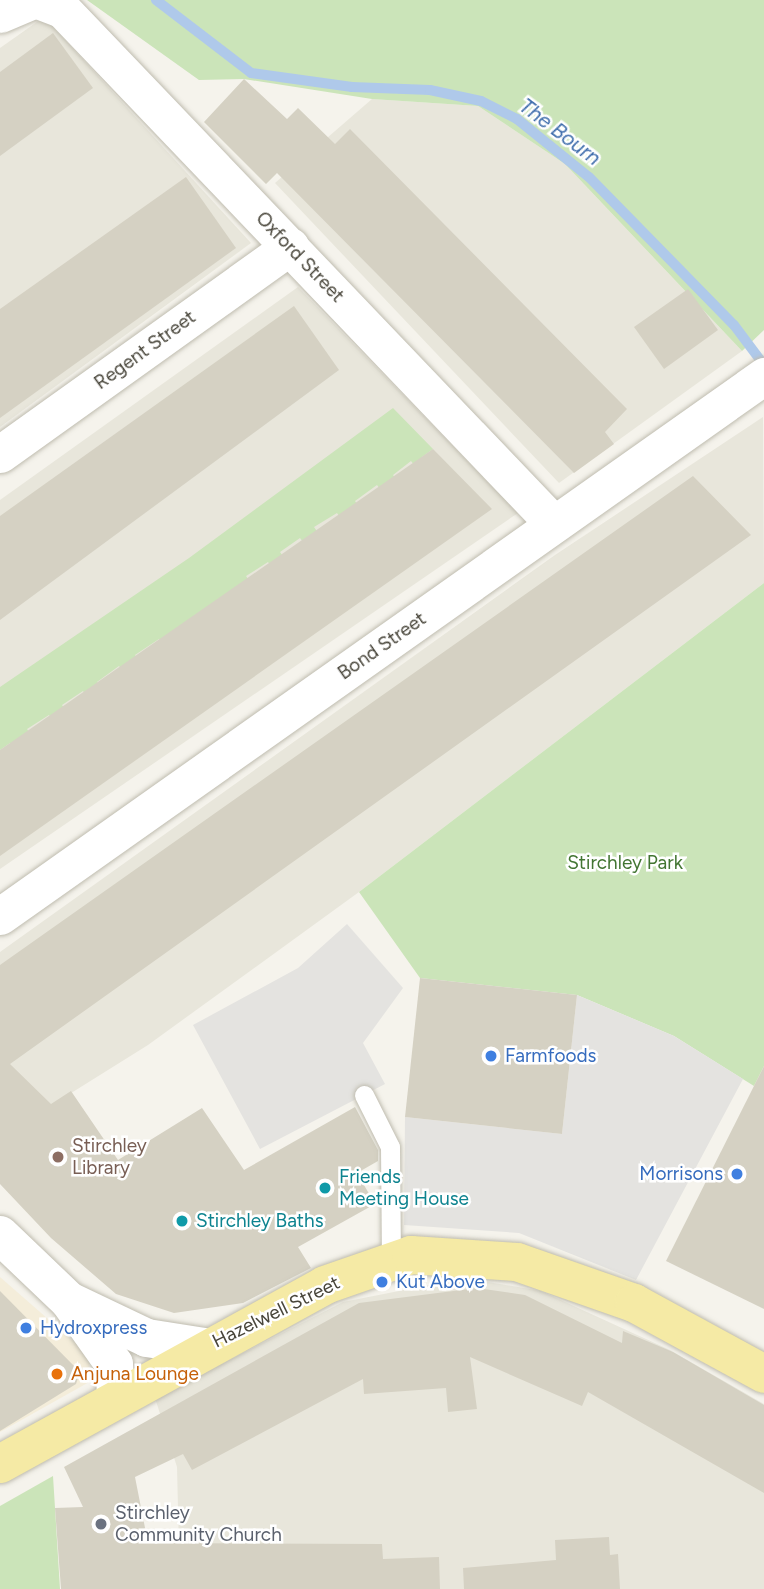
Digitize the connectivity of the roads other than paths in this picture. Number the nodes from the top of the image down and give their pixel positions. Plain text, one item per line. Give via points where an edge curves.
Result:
1 (36, 0) edge
2 (0, 14) edge
3 (290, 246) junction
4 (755, 383) edge
5 (0, 454) edge
6 (554, 524) junction
7 (0, 916) edge
8 (364, 1095) dead end
9 (0, 1235) edge
10 (391, 1262) junction
11 (69, 1301) junction
12 (204, 1347) junction
13 (764, 1374) edge
14 (116, 1395) junction
15 (0, 1464) edge

1 - 2 street, Oxford Street
1 - 3 street, Oxford Street via 62,9
3 - 5 street, Regent Street
3 - 6 street, Oxford Street
4 - 6 street, Bond Street
6 - 7 street, Bond Street
8 - 10 lane via 390,1147
9 - 11 street
10 - 12 main road, Hazelwell Street via 325,1285
10 - 13 main road, Hazelwell Street via 421,1255 517,1262 634,1303
11 - 12 street via 147,1338
11 - 14 street via 114,1364
12 - 14 main road, Hazelwell Street
14 - 15 main road, Hazelwell Street

